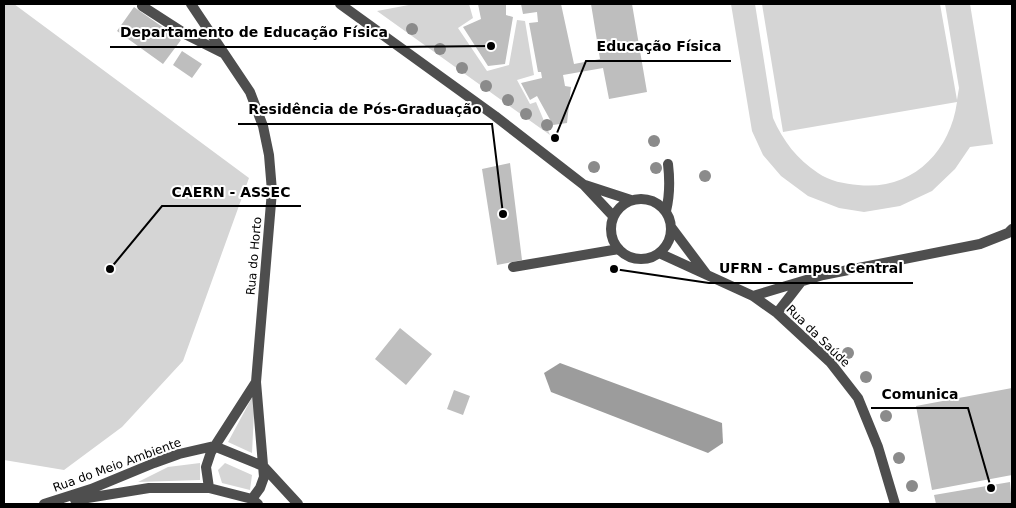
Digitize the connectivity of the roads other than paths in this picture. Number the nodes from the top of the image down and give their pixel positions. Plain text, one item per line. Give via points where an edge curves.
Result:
1 (191, 4) edge
2 (340, 4) edge
3 (142, 6) dead end
4 (224, 54) junction
5 (668, 164) dead end
6 (584, 185) junction
7 (631, 200) junction
8 (666, 211) junction
9 (613, 216) junction
10 (671, 227) junction
11 (1012, 229) edge
12 (618, 249) junction
13 (659, 253) junction
14 (513, 267) dead end
15 (707, 276) junction
16 (801, 282) junction
17 (754, 296) junction
18 (777, 313) junction
19 (256, 382) junction
20 (214, 446) junction
21 (262, 466) junction
22 (209, 488) junction
23 (255, 501) edge
24 (46, 504) edge
25 (298, 504) edge
26 (895, 504) edge

1 - 4 lane, Rua do Horto
2 - 6 lane
3 - 4 lane
4 - 19 lane, Rua do Horto via 250,92 263,126 269,155 272,191
5 - 8 lane via 670,183
6 - 7 lane
6 - 9 lane
7 - 8 lane via 647,199
7 - 9 lane via 617,209
8 - 10 lane
9 - 12 lane via 611,234
10 - 13 lane via 666,246
10 - 15 lane
11 - 16 lane via 980,244
12 - 13 lane via 626,255 643,259
12 - 14 lane
13 - 15 lane, Rua da Saúde
15 - 17 lane, Rua da Saúde
16 - 17 lane
16 - 18 lane
17 - 18 lane, Rua da Saúde
18 - 26 lane, Rua da Saúde via 830,362 858,398 878,447
19 - 20 lane, Rua do Horto
19 - 21 lane, Rua do Horto
20 - 21 lane
20 - 22 lane, Rua do Horto via 206,467
20 - 24 lane, Rua do Meio Ambiente via 162,460
21 - 23 lane, Rua do Horto via 263,483
21 - 25 lane
22 - 23 lane, Rua do Meio Ambiente
22 - 24 lane, Rua do Meio Ambiente via 149,488

